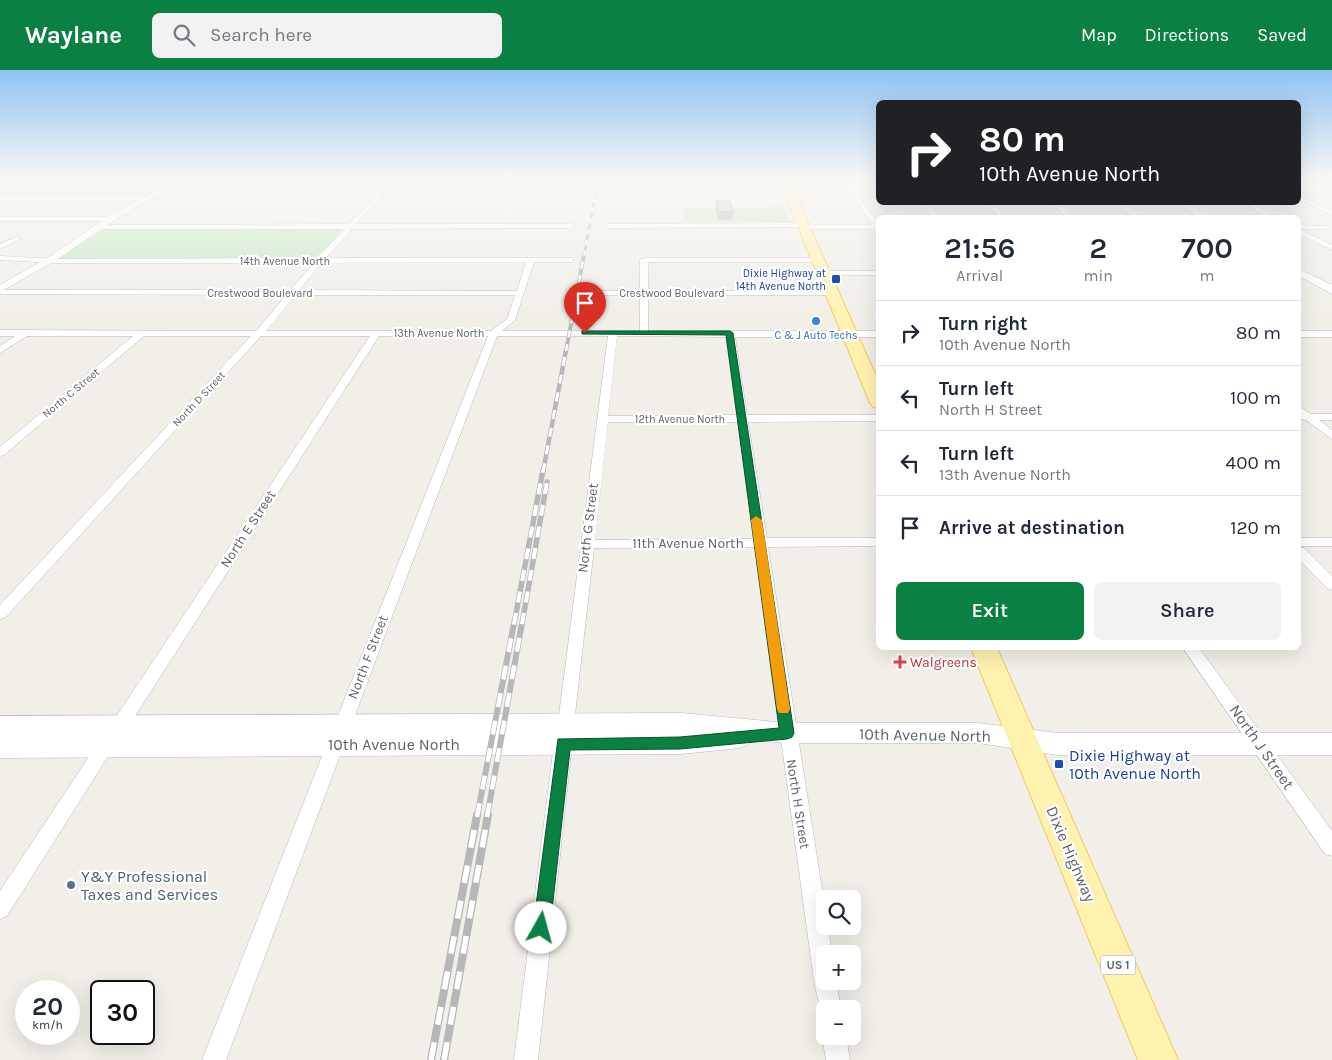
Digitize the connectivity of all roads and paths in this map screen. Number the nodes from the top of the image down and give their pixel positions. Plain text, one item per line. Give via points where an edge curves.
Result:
1 (101, 226) edge
2 (350, 226) edge
3 (803, 226) edge
4 (808, 226) edge
5 (1326, 227) dead end
6 (876, 229) edge
7 (1301, 229) edge
8 (1301, 230) edge
9 (18, 238) dead end
10 (0, 247) edge
11 (1332, 248) edge
12 (0, 258) edge
13 (51, 260) junction
14 (319, 260) junction
15 (531, 260) junction
16 (570, 260) dead end
17 (818, 260) junction
18 (876, 273) edge
19 (1301, 273) edge
20 (824, 274) junction
21 (0, 290) edge
22 (1332, 290) edge
23 (292, 293) junction
24 (520, 293) junction
25 (601, 293) dead end
26 (643, 293) junction
27 (832, 293) junction
28 (1301, 326) edge
29 (0, 333) edge
30 (25, 333) junction
31 (142, 333) junction
32 (259, 333) junction
33 (377, 333) junction
34 (494, 333) junction
35 (613, 333) junction
36 (644, 333) junction
37 (730, 333) junction
38 (850, 334) junction
39 (876, 334) edge
40 (1301, 334) edge
41 (1312, 334) junction
42 (1327, 334) edge
43 (1332, 340) edge
44 (0, 350) edge
45 (876, 396) edge
46 (1304, 417) edge
47 (1332, 417) edge
48 (741, 418) junction
49 (876, 418) edge
50 (601, 419) junction
51 (1332, 436) edge
52 (0, 453) edge
53 (876, 542) edge
54 (1301, 542) edge
55 (1332, 542) edge
56 (760, 543) junction
57 (586, 544) junction
58 (1301, 553) edge
59 (1332, 585) edge
60 (0, 614) edge
61 (985, 650) edge
62 (1192, 650) edge
63 (0, 726) edge
64 (787, 733) junction
65 (338, 734) junction
66 (564, 734) junction
67 (113, 735) junction
68 (1023, 741) junction
69 (1332, 744) edge
70 (1260, 745) junction
71 (0, 747) edge
72 (1332, 847) edge
73 (0, 908) edge
74 (820, 945) edge
75 (836, 1045) edge
76 (214, 1060) edge
77 (526, 1060) edge
78 (838, 1060) edge
79 (1158, 1060) edge

1 - 13 street
2 - 14 street, North D Street
3 - 17 main road
4 - 6 street
5 - 7 street
8 - 11 street
9 - 10 street
12 - 13 street, 14th Avenue North
13 - 14 street, 14th Avenue North
13 - 21 street
14 - 15 street, 14th Avenue North
14 - 23 street, North D Street
15 - 16 street, 14th Avenue North
15 - 24 street, North F Street
17 - 20 main road
17 - 26 street via 644,260
18 - 20 street
19 - 22 main road
20 - 27 main road
21 - 23 street, Crestwood Boulevard
23 - 24 street, Crestwood Boulevard
23 - 32 street, North D Street
24 - 34 street, North F Street via 511,320
25 - 26 street, Crestwood Boulevard
26 - 27 street, Crestwood Boulevard
26 - 36 street
27 - 38 main road
28 - 41 street
29 - 30 street, 13th Avenue North
30 - 31 street, 13th Avenue North
30 - 44 street
31 - 32 street, 13th Avenue North
31 - 52 street, North C Street
32 - 33 street, 13th Avenue North
32 - 60 street, North D Street
33 - 34 street, 13th Avenue North
33 - 67 street, North E Street
34 - 35 street, 13th Avenue North
34 - 65 street, North F Street
35 - 36 street, 13th Avenue North
35 - 50 street, North G Street
36 - 37 street, 13th Avenue North
37 - 38 street, 13th Avenue North
37 - 48 street, North H Street
38 - 39 street, 13th Avenue North
38 - 45 main road
40 - 41 street
41 - 42 street
42 - 43 street
46 - 47 street
46 - 51 street
48 - 49 street, 12th Avenue North
48 - 50 street, 12th Avenue North
48 - 56 street, North H Street
50 - 57 street, North G Street
53 - 56 street, 11th Avenue North
54 - 55 street
56 - 57 street, 11th Avenue North
56 - 64 street, North H Street
57 - 66 street, North G Street
58 - 59 street
61 - 68 main road, Dixie Highway / US 1
62 - 70 street, North J Street
63 - 67 main road, 10th Avenue North
64 - 66 main road, 10th Avenue North via 680,743
64 - 68 main road, 10th Avenue North via 978,733
64 - 74 street, North H Street
65 - 66 main road, 10th Avenue North
65 - 67 main road, 10th Avenue North
65 - 76 street, North F Street
66 - 77 street, North G Street
67 - 71 main road, 10th Avenue North
67 - 73 street, North E Street
68 - 70 main road, 10th Avenue North
68 - 79 main road, Dixie Highway / US 1
69 - 70 main road, 10th Avenue North
70 - 72 street, North J Street
75 - 78 street

